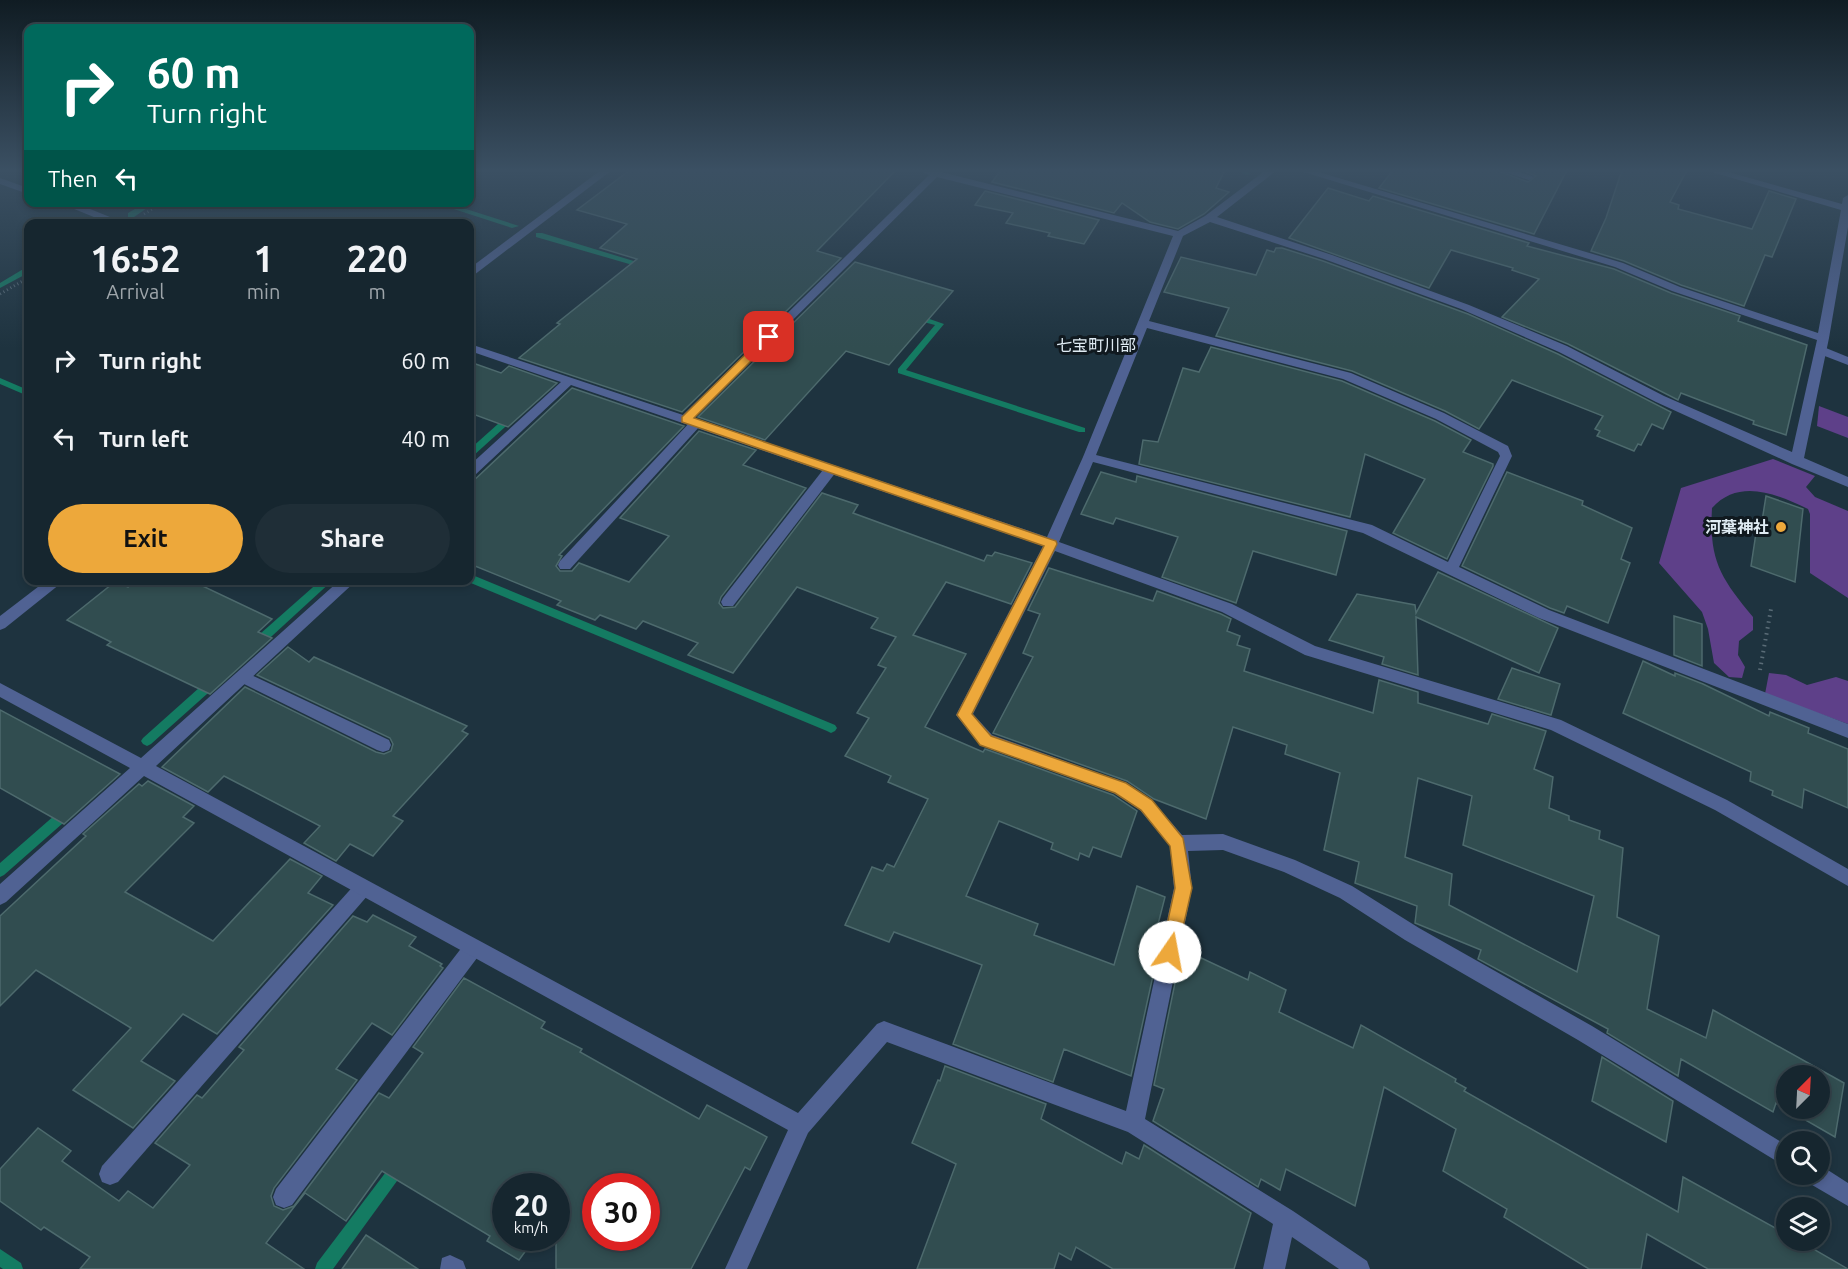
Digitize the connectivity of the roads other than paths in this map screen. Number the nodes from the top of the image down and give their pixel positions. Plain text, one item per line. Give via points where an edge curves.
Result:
1 (528, 229) edge
2 (880, 229) edge
3 (1160, 229) edge
4 (1188, 229) edge
5 (1243, 229) edge
6 (1498, 229) edge
7 (1845, 229) edge
8 (1179, 234) junction
9 (1843, 253) edge
10 (474, 270) edge
11 (1143, 323) junction
12 (1822, 344) junction
13 (474, 348) edge
14 (1848, 361) edge
15 (570, 380) junction
16 (691, 421) junction
17 (1089, 457) junction
18 (1797, 461) junction
19 (474, 468) edge
20 (831, 468) junction
21 (1848, 482) edge
22 (1051, 544) junction
23 (565, 565) dead end
24 (1450, 568) junction
25 (51, 585) edge
26 (344, 585) edge
27 (728, 602) dead end
28 (0, 624) edge
29 (243, 677) junction
30 (0, 689) edge
31 (1848, 731) edge
32 (383, 745) dead end
33 (143, 768) junction
34 (1178, 843) junction
35 (1848, 878) edge
36 (363, 888) junction
37 (0, 896) edge
38 (473, 948) junction
39 (1134, 1124) junction
40 (801, 1126) junction
41 (1776, 1151) edge
42 (110, 1174) dead end
43 (1830, 1184) edge
44 (1848, 1195) edge
45 (284, 1197) dead end
46 (1285, 1219) junction
47 (736, 1269) edge
48 (1274, 1269) edge
49 (1359, 1269) edge

1 - 10 street
2 - 16 street
3 - 8 street
4 - 8 street
5 - 18 street via 1465,307
6 - 12 street via 1619,266
7 - 9 street
8 - 11 street
9 - 12 street
11 - 17 street
11 - 24 street via 1347,376 1440,416 1503,449 1506,456
12 - 14 street
12 - 18 street
13 - 15 street
15 - 16 street
15 - 19 street
16 - 20 street
16 - 23 street
17 - 22 street
17 - 24 street via 1367,529
18 - 21 street
20 - 22 street
20 - 27 street
22 - 34 street via 964,715 986,740 1120,788 1146,805
22 - 35 street via 1227,608 1310,651 1555,725 1721,805
24 - 31 street via 1544,614
25 - 28 street
26 - 29 street
29 - 32 street
29 - 33 street
30 - 33 street
33 - 36 street
33 - 37 street
34 - 39 street via 1183,888
34 - 41 street via 1223,842 1346,892
36 - 38 street
36 - 42 street
38 - 40 street
38 - 45 street
39 - 40 street via 884,1031
39 - 46 street
40 - 47 street
43 - 44 street
46 - 48 street
46 - 49 street

